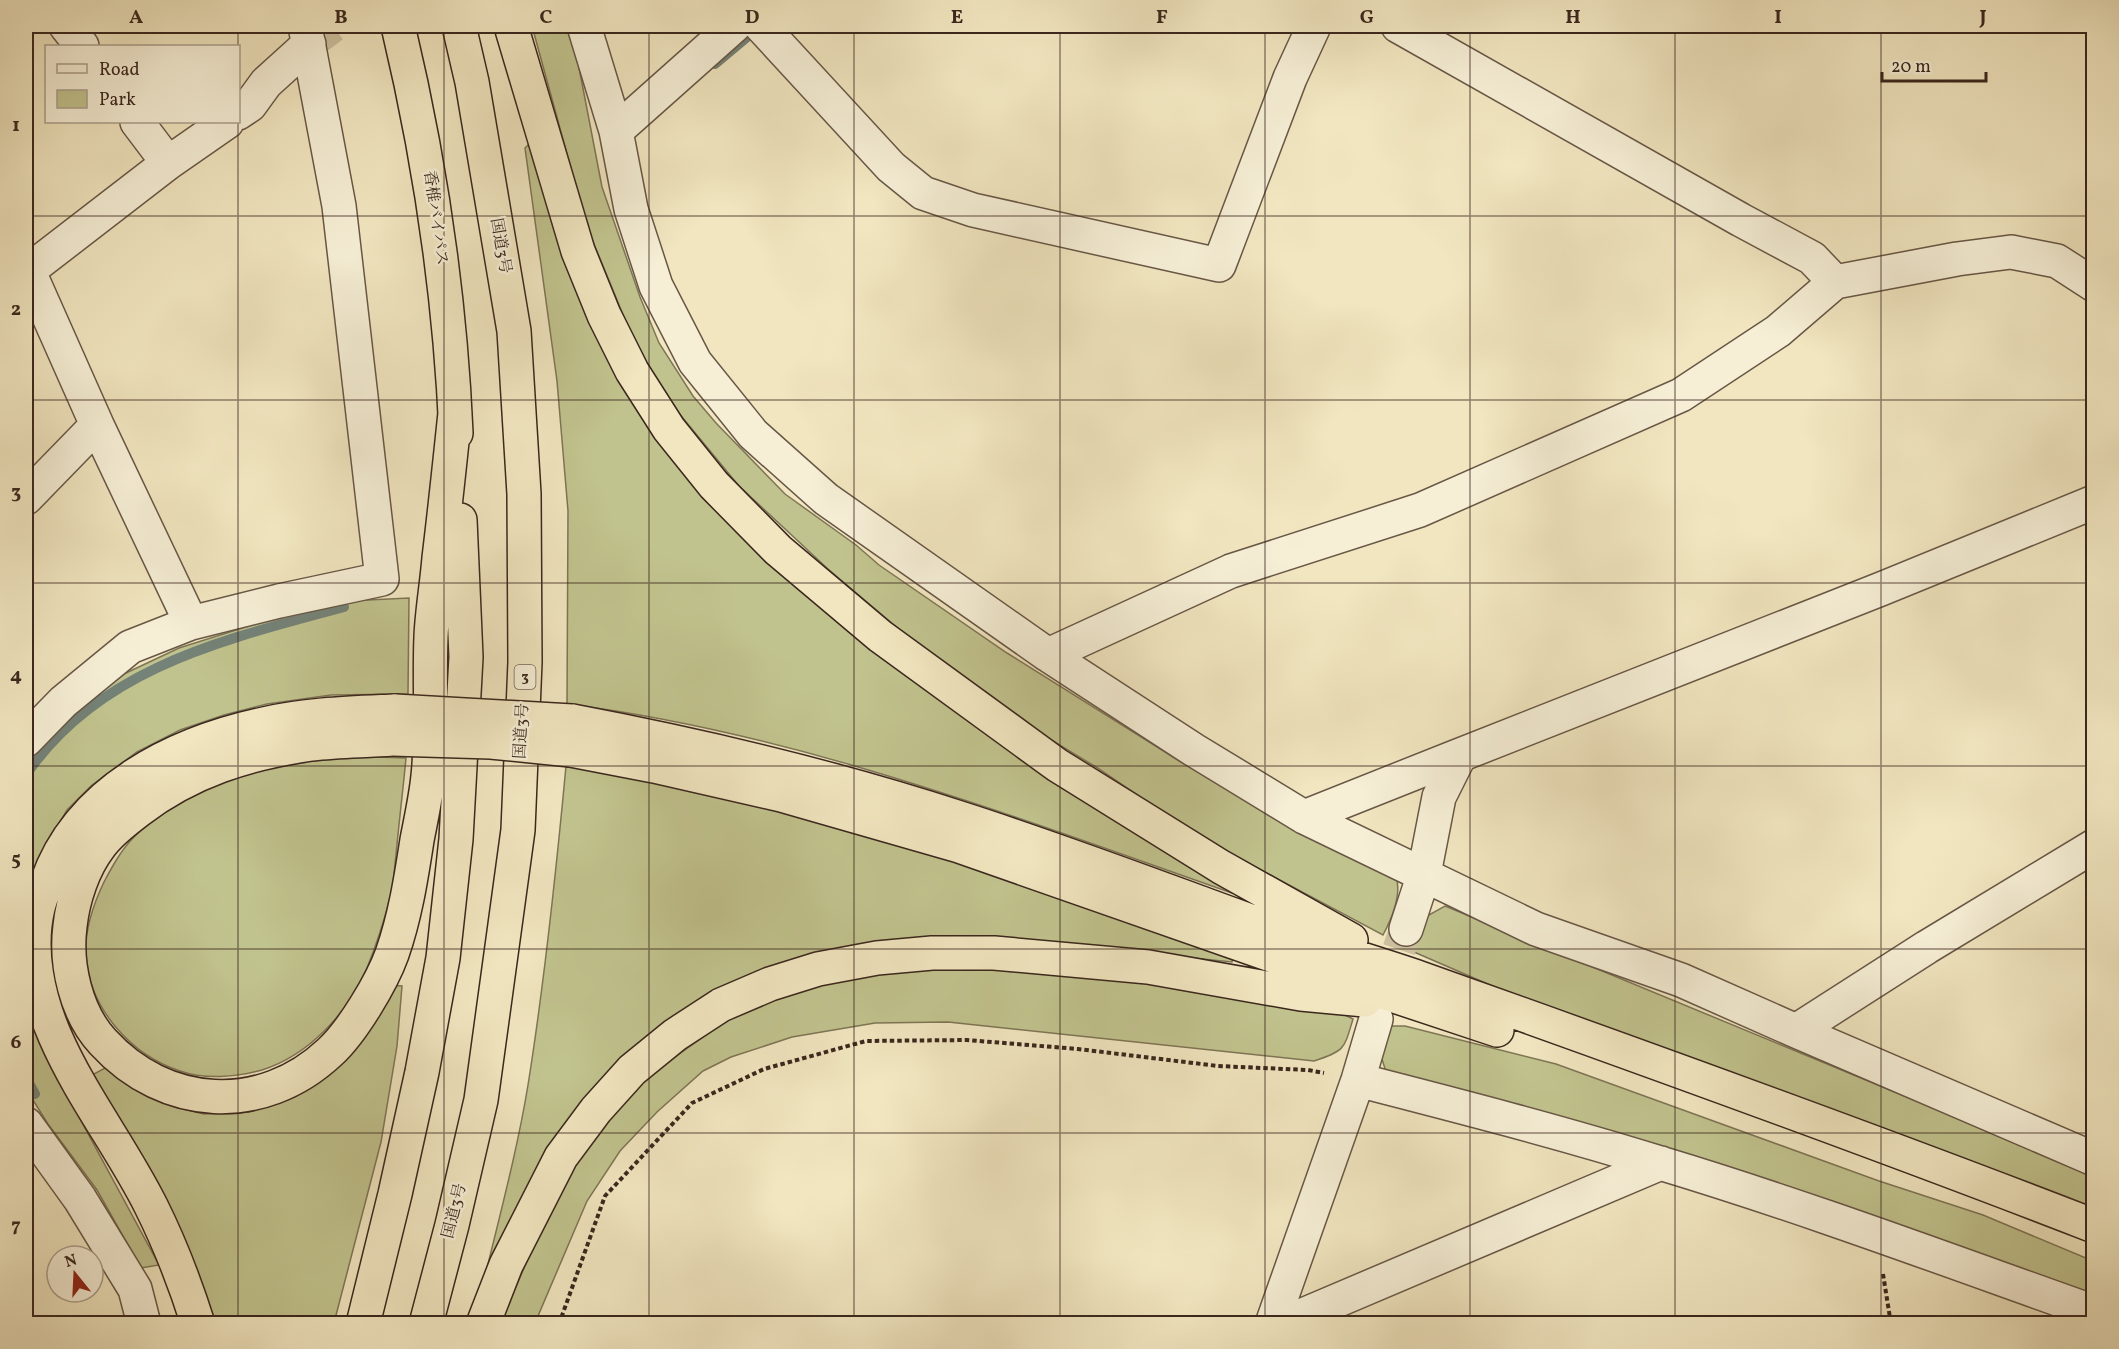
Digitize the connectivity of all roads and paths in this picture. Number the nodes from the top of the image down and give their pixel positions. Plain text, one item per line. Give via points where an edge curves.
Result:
1 (66, 26) edge
2 (398, 26) edge
3 (459, 26) edge
4 (511, 26) edge
5 (584, 26) edge
6 (734, 26) edge
7 (761, 26) edge
8 (1314, 26) edge
9 (1398, 26) edge
10 (307, 35) edge
11 (81, 45) edge
12 (240, 112) edge
13 (138, 123) edge
14 (226, 123) edge
15 (616, 131) junction
16 (168, 163) junction
17 (27, 268) edge
18 (1835, 282) junction
19 (2094, 285) edge
20 (455, 413) junction
21 (97, 425) junction
22 (26, 498) edge
23 (2094, 502) edge
24 (190, 623) junction
25 (1048, 656) junction
26 (394, 725) junction
27 (571, 736) junction
28 (26, 740) edge
29 (1460, 755) junction
30 (1304, 817) junction
31 (2094, 846) edge
32 (1424, 874) junction
33 (1406, 929) tunnel mouth
34 (1418, 978) junction
35 (1432, 1008) junction
36 (1376, 1019) tunnel mouth
37 (1796, 1032) junction
38 (1358, 1080) junction
39 (26, 1124) edge
40 (2094, 1159) edge
41 (1661, 1163) junction
42 (2094, 1226) edge
43 (1877, 1235) junction
44 (2094, 1248) edge
45 (2094, 1312) edge
46 (144, 1323) edge
47 (198, 1323) edge
48 (363, 1323) edge
49 (426, 1323) edge
50 (483, 1323) edge
51 (559, 1323) edge
52 (1272, 1323) edge
53 (1282, 1323) edge
54 (1891, 1323) edge

1 - 11 street
2 - 20 highway, 香椎バイパス via 434,201
3 - 49 highway, 国道3号 / 3 via 514,331 524,494 525,662 518,830 482,1100
4 - 34 highway via 578,251 604,315 632,371 669,429 714,485 778,550 880,636 1057,765 1221,867
5 - 15 street
6 - 15 street
7 - 8 street via 891,167 923,194 973,210 1219,265 1290,78
9 - 18 street via 1812,258
10 - 12 street via 250,105
10 - 24 street via 339,206 382,579
13 - 16 street
14 - 16 street
15 - 25 street via 631,209 656,286 695,362 753,434 826,499
16 - 17 street
17 - 21 street
18 - 19 street via 2011,252 2057,261
18 - 25 street via 1778,331 1681,395 1420,510 1231,571
20 - 26 highway via 431,635 428,775 406,906 391,956 355,1021 332,1051 305,1072 280,1084 246,1095 216,1098 177,1092 124,1062 100,1040 84,1013 72,977 68,941 72,910 100,846 150,802 213,767
20 - 48 highway via 466,657 456,839 443,958 422,1072
21 - 22 street
21 - 24 street
23 - 29 street
24 - 28 street via 130,647 63,702
25 - 30 street
26 - 27 highway, bridge
26 - 47 highway via 312,716 264,723 177,751 113,790 88,813 68,838 50,872 38,908 34,944 37,976 55,1035 151,1205 181,1272
27 - 34 highway via 654,737 784,766 962,818
27 - 35 highway via 654,766 781,795 959,846
29 - 30 street
29 - 32 street via 1439,797
30 - 32 street
31 - 37 street
32 - 33 street
32 - 37 street via 1536,929 1681,980
34 - 42 highway via 1899,1150
35 - 44 highway via 1860,1158
35 - 50 highway via 1301,994 1148,967 994,953 877,958 780,981 721,1005 675,1035 632,1070 596,1110 561,1157 506,1265
36 - 38 street
37 - 40 street
38 - 41 street
38 - 51 path via 1308,1070 1218,1066 967,1040 866,1041 764,1069 692,1103 605,1196
38 - 52 street
39 - 46 street via 80,1199 135,1289
41 - 43 street
41 - 53 street
43 - 45 street
43 - 54 path

